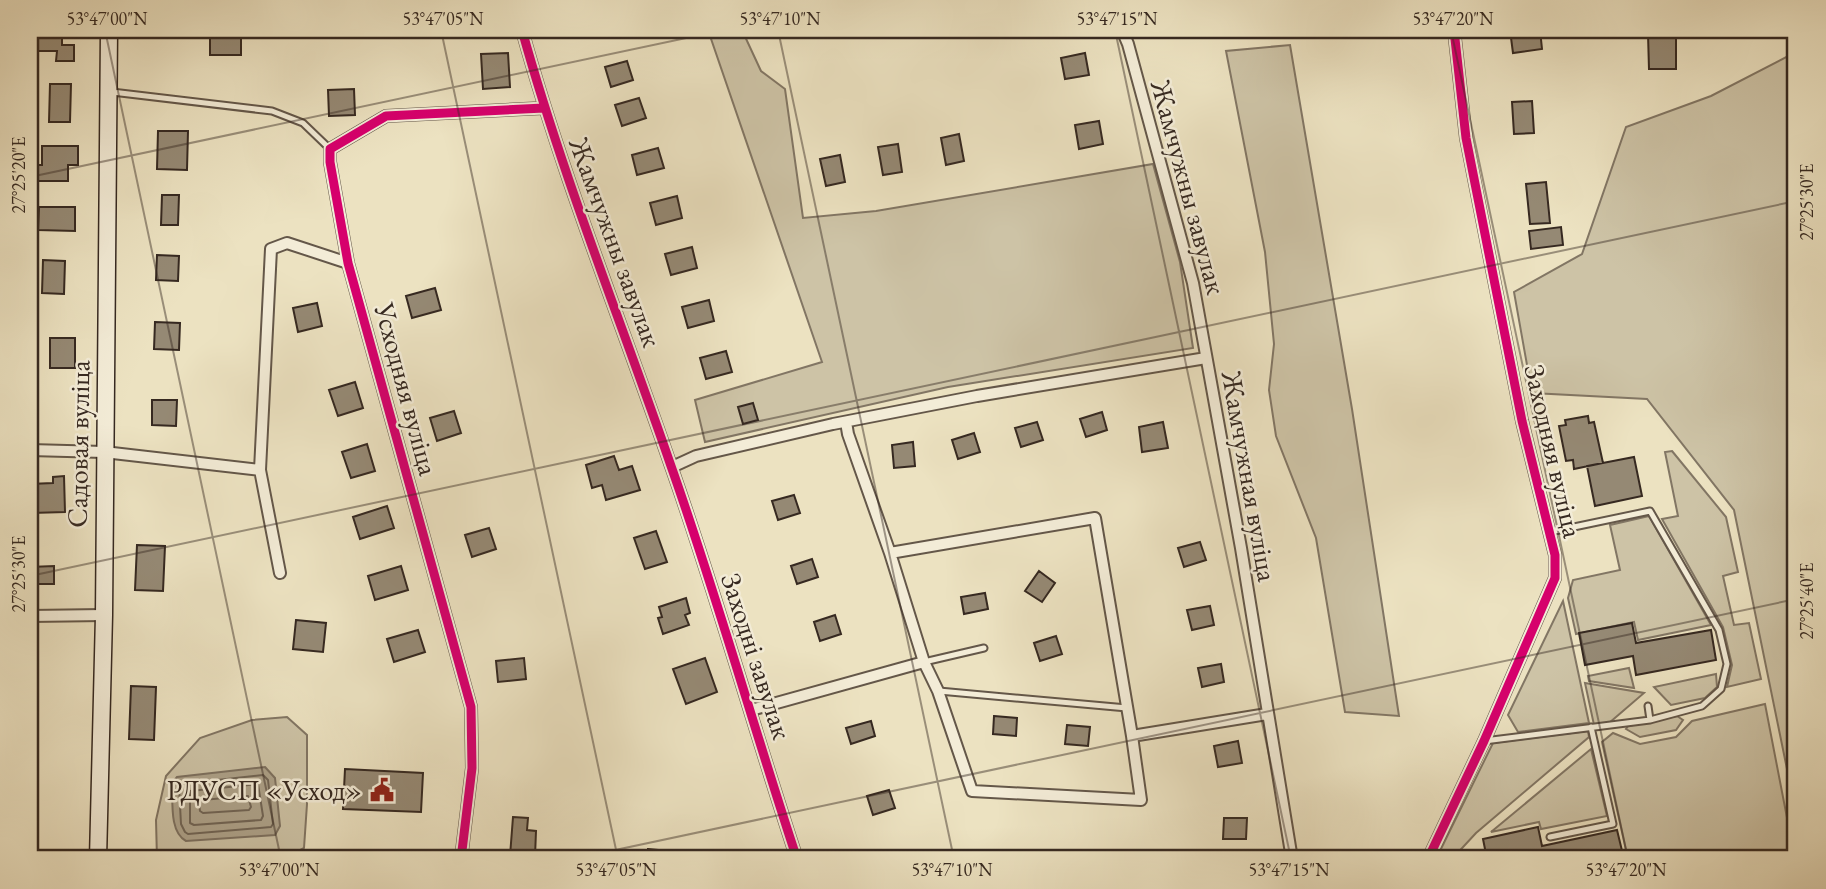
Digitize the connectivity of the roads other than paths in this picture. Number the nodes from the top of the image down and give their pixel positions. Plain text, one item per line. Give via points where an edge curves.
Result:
1 (109, 30) edge
2 (522, 30) edge
3 (1122, 30) edge
4 (1454, 30) edge
5 (108, 92) junction
6 (544, 108) junction
7 (330, 149) junction
8 (348, 263) junction
9 (1206, 358) junction
10 (846, 422) junction
11 (30, 450) edge
12 (104, 452) junction
13 (672, 467) junction
14 (260, 470) junction
15 (1548, 532) junction
16 (890, 553) junction
17 (280, 573) dead end
18 (104, 615) junction
19 (30, 616) edge
20 (984, 648) dead end
21 (924, 662) junction
22 (938, 691) junction
23 (1648, 706) dead end
24 (1127, 708) junction
25 (751, 710) junction
26 (1267, 714) junction
27 (1650, 720) junction
28 (1591, 727) junction
29 (1132, 736) junction
30 (1484, 741) junction
31 (1549, 837) dead end
32 (98, 859) edge
33 (461, 859) edge
34 (797, 859) edge
35 (1292, 859) edge
36 (1428, 859) edge

1 - 5 street, Садовая вуліца
2 - 6 street, Жамчужны завулак
3 - 9 street, Жамчужны завулак via 1193,283
4 - 15 street, Заходняя вуліца via 1466,138
5 - 7 lane via 272,111 303,123
5 - 12 street, Садовая вуліца
6 - 7 street via 386,116
6 - 13 street, Жамчужны завулак
7 - 8 street, Усходняя вуліца
8 - 14 street via 287,243 271,249
8 - 33 street, Усходняя вуліца via 471,707 472,768
9 - 10 street, Жамчужная вуліца
9 - 26 street, Жамчужная вуліца
10 - 13 street, Жамчужная вуліца via 696,456
10 - 16 street
11 - 12 street
12 - 14 street
12 - 18 street, Садовая вуліца
13 - 25 street, Заходні завулак
14 - 17 street
15 - 27 lane via 1650,512 1719,630 1727,664 1721,689 1702,706
15 - 30 street, Заходняя вуліца via 1555,578
16 - 21 street
16 - 24 street via 1095,518
18 - 19 street
18 - 32 street, Садовая вуліца
20 - 21 lane
21 - 22 street
21 - 25 street
22 - 24 lane
22 - 29 street via 972,791 1141,800
23 - 27 lane
24 - 29 street
25 - 34 street, Заходні завулак
26 - 29 street
26 - 35 street, Жамчужная вуліца
27 - 28 lane
28 - 30 lane
28 - 31 lane via 1613,824
30 - 36 street, Заходняя вуліца

